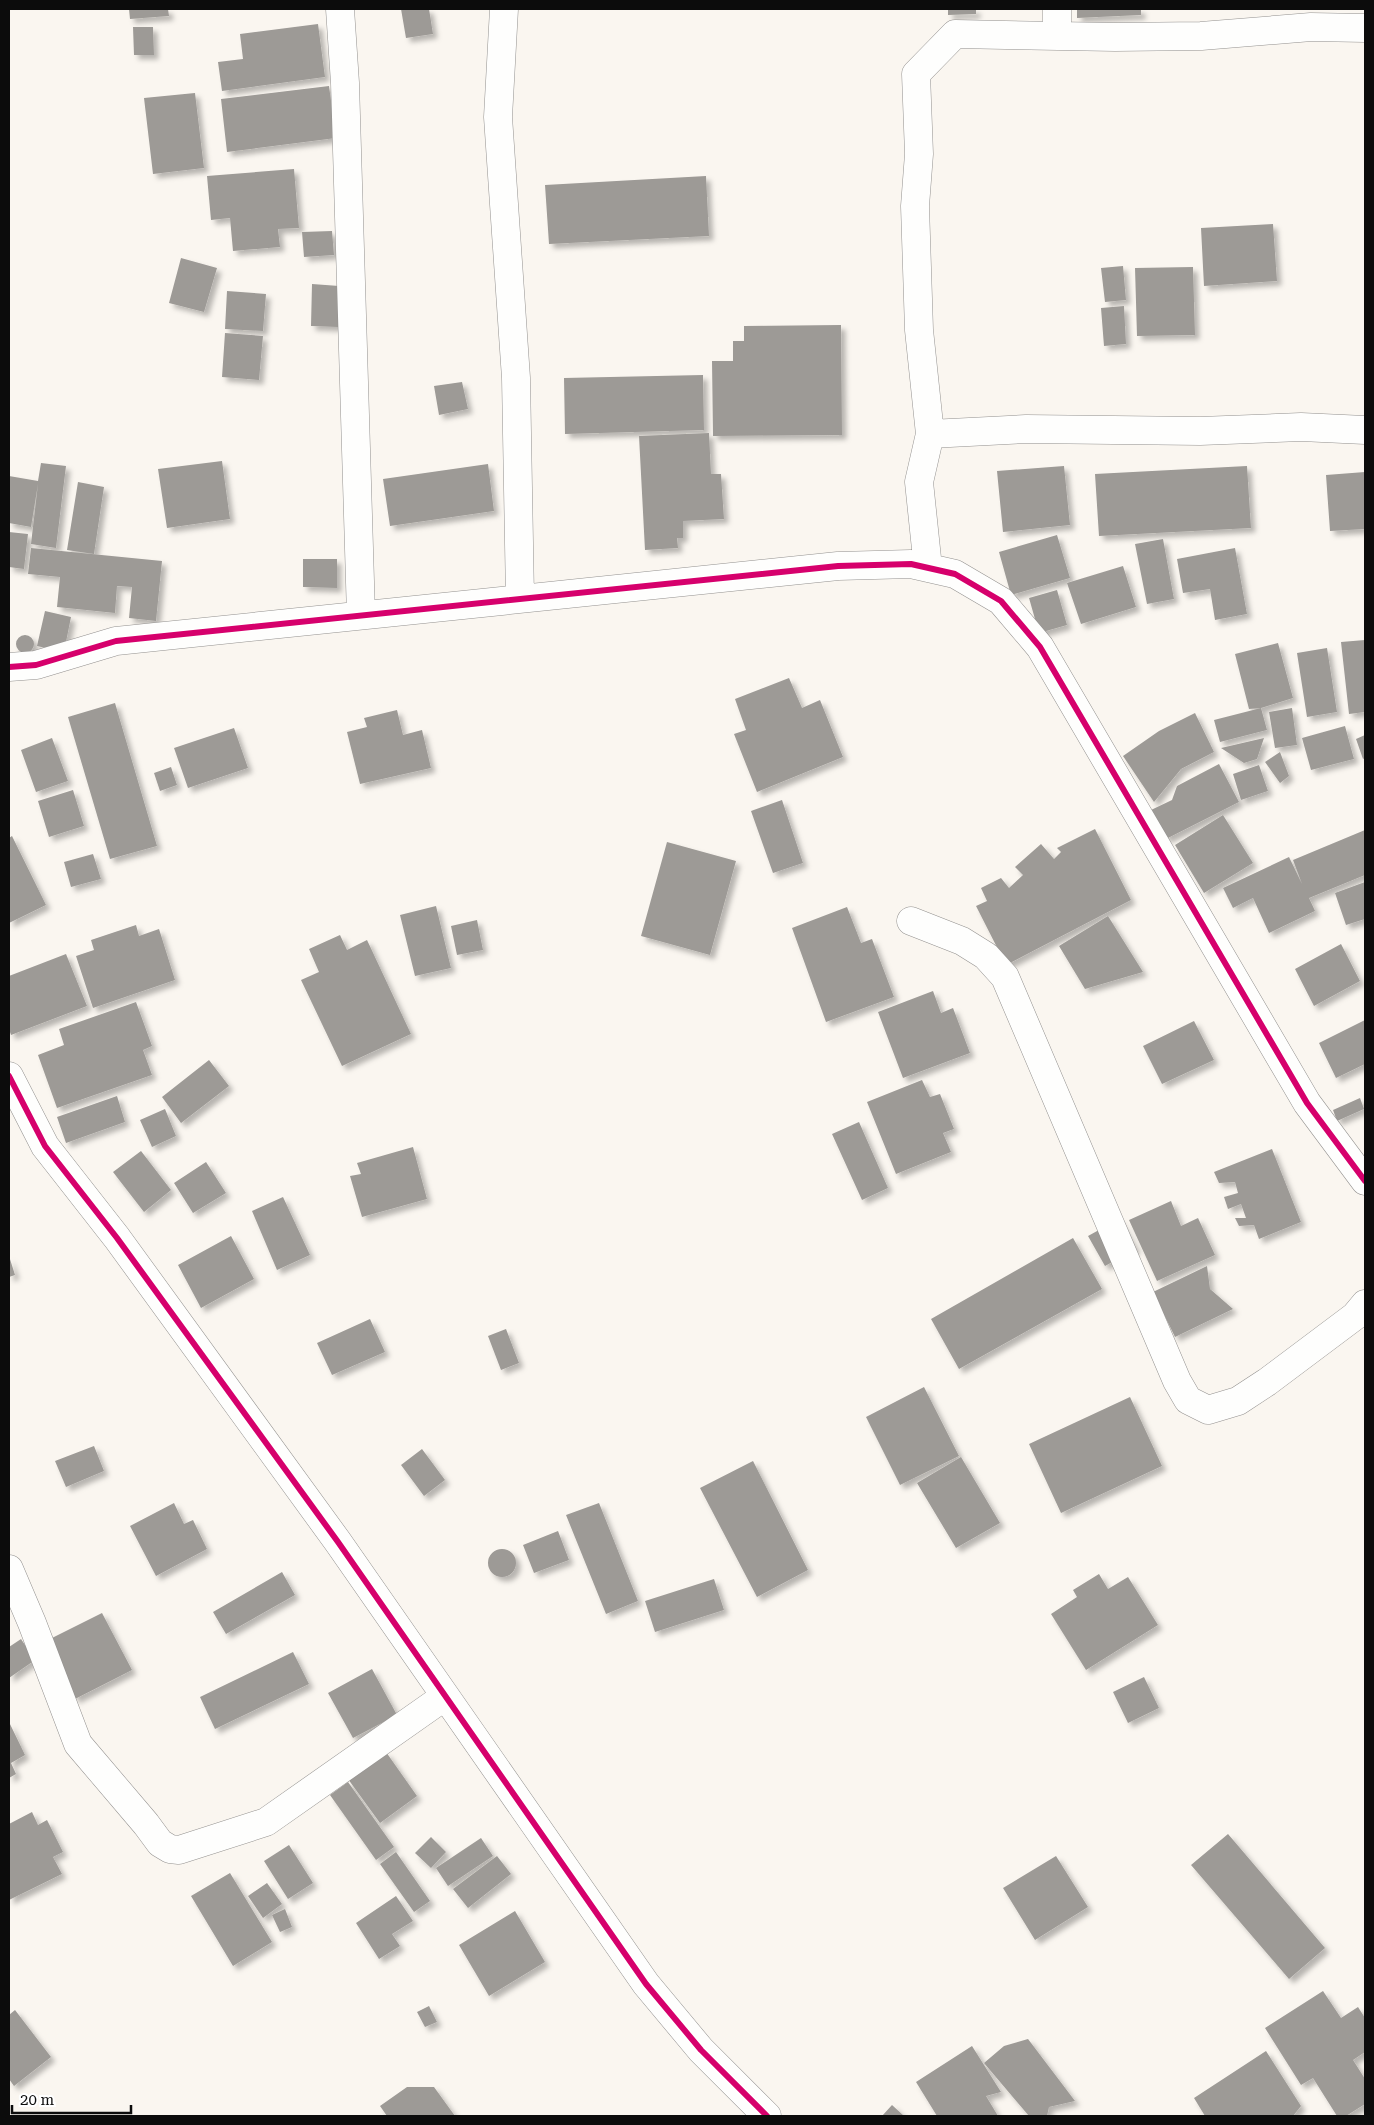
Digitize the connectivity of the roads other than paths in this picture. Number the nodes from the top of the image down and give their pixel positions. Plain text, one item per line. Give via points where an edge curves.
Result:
1 (340, 9) edge
2 (504, 9) edge
3 (1057, 9) edge
4 (1365, 28) edge
5 (1057, 36) junction
6 (1365, 430) edge
7 (930, 434) junction
8 (928, 568) junction
9 (520, 598) junction
10 (361, 615) junction
11 (9, 667) edge
12 (910, 921) dead end
13 (9, 1076) edge
14 (1365, 1182) edge
15 (1365, 1304) edge
16 (9, 1569) edge
17 (444, 1697) junction
18 (767, 2116) edge

1 - 10 street via 346,92
2 - 9 street via 498,117 516,378
3 - 5 street
4 - 5 street via 1311,27 1192,36
5 - 7 street via 955,34 916,74 919,154 915,206 919,320
6 - 7 street via 1301,427 1200,431 1026,429
7 - 8 street via 919,482
8 - 9 street via 911,564 838,566
8 - 14 street via 955,574 1001,601 1040,647 1307,1103
9 - 10 street
10 - 11 street via 116,641 36,665
12 - 15 street via 962,941 986,956 1005,978 1177,1381 1188,1400 1208,1410 1238,1401 1348,1321
13 - 17 street via 45,1146 309,1503
16 - 17 street via 78,1744 160,1843 170,1849 179,1850 266,1822
17 - 18 street via 646,1984 701,2050

